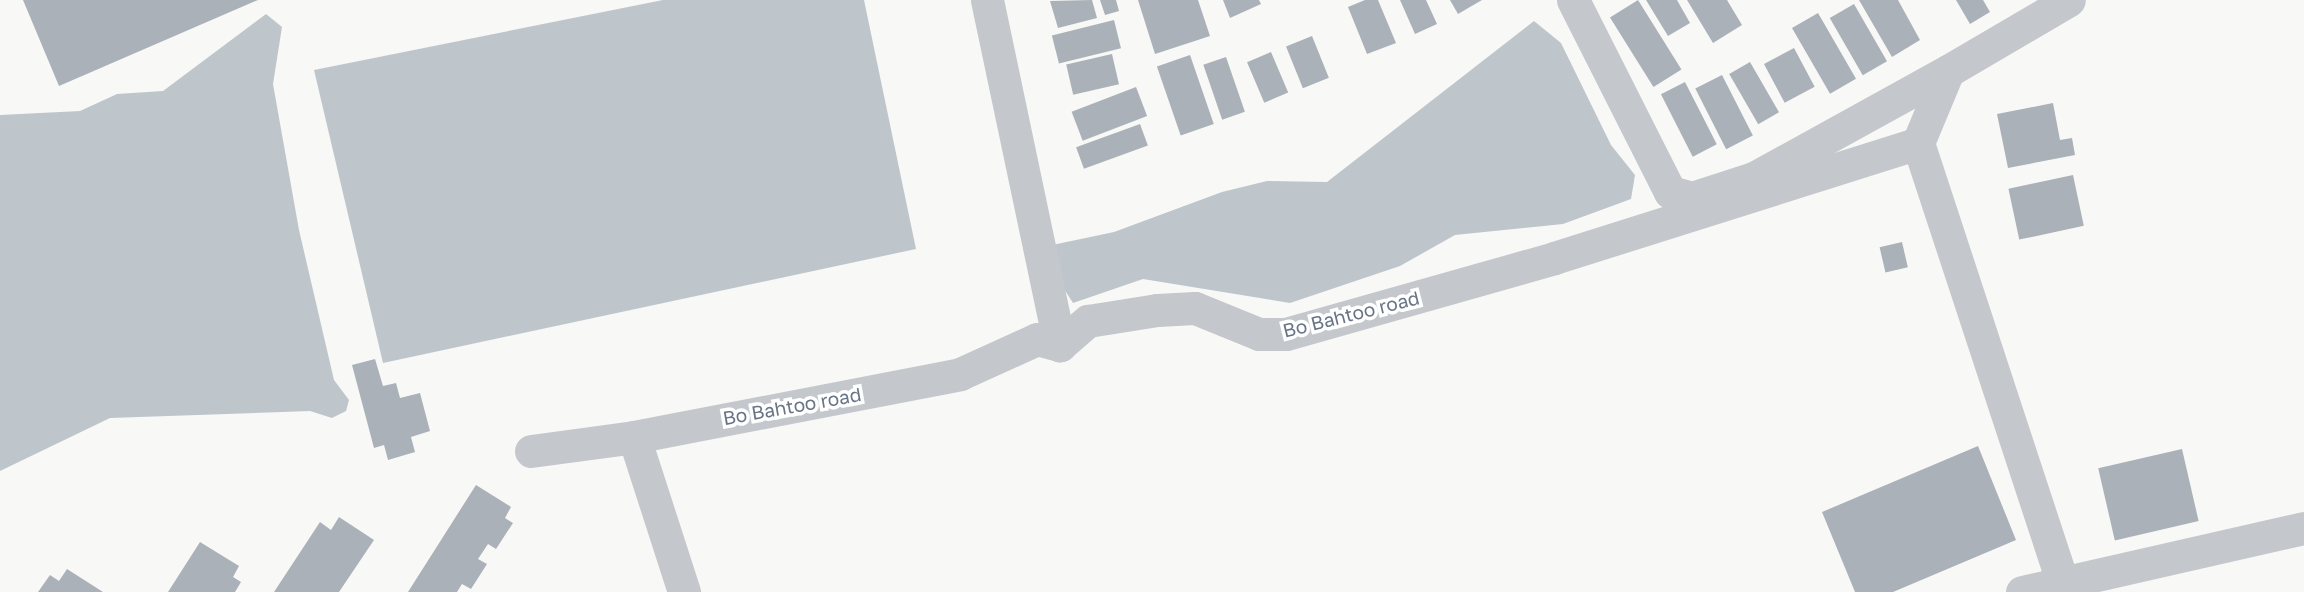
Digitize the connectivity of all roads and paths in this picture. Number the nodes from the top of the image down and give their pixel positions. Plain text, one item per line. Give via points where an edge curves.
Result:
1 (987, 0) edge
2 (1573, 0) edge
3 (2069, 0) edge
4 (1948, 71) junction
5 (1918, 143) junction
6 (1060, 345) junction
7 (634, 437) junction
8 (531, 452) dead end
9 (2304, 528) edge
10 (2062, 582) junction
11 (684, 592) edge
12 (2022, 592) edge

1 - 6 street
2 - 4 street via 1670,192 1692,198 1754,178
3 - 4 street
4 - 5 street
5 - 6 street, Bo Bahtoo road via 1555,258 1286,334 1259,334 1195,308 1088,321
5 - 10 street
6 - 7 street, Bo Bahtoo road via 1037,340 960,374
7 - 8 street, Bo Bahtoo road
7 - 11 street
9 - 10 street
10 - 12 street

